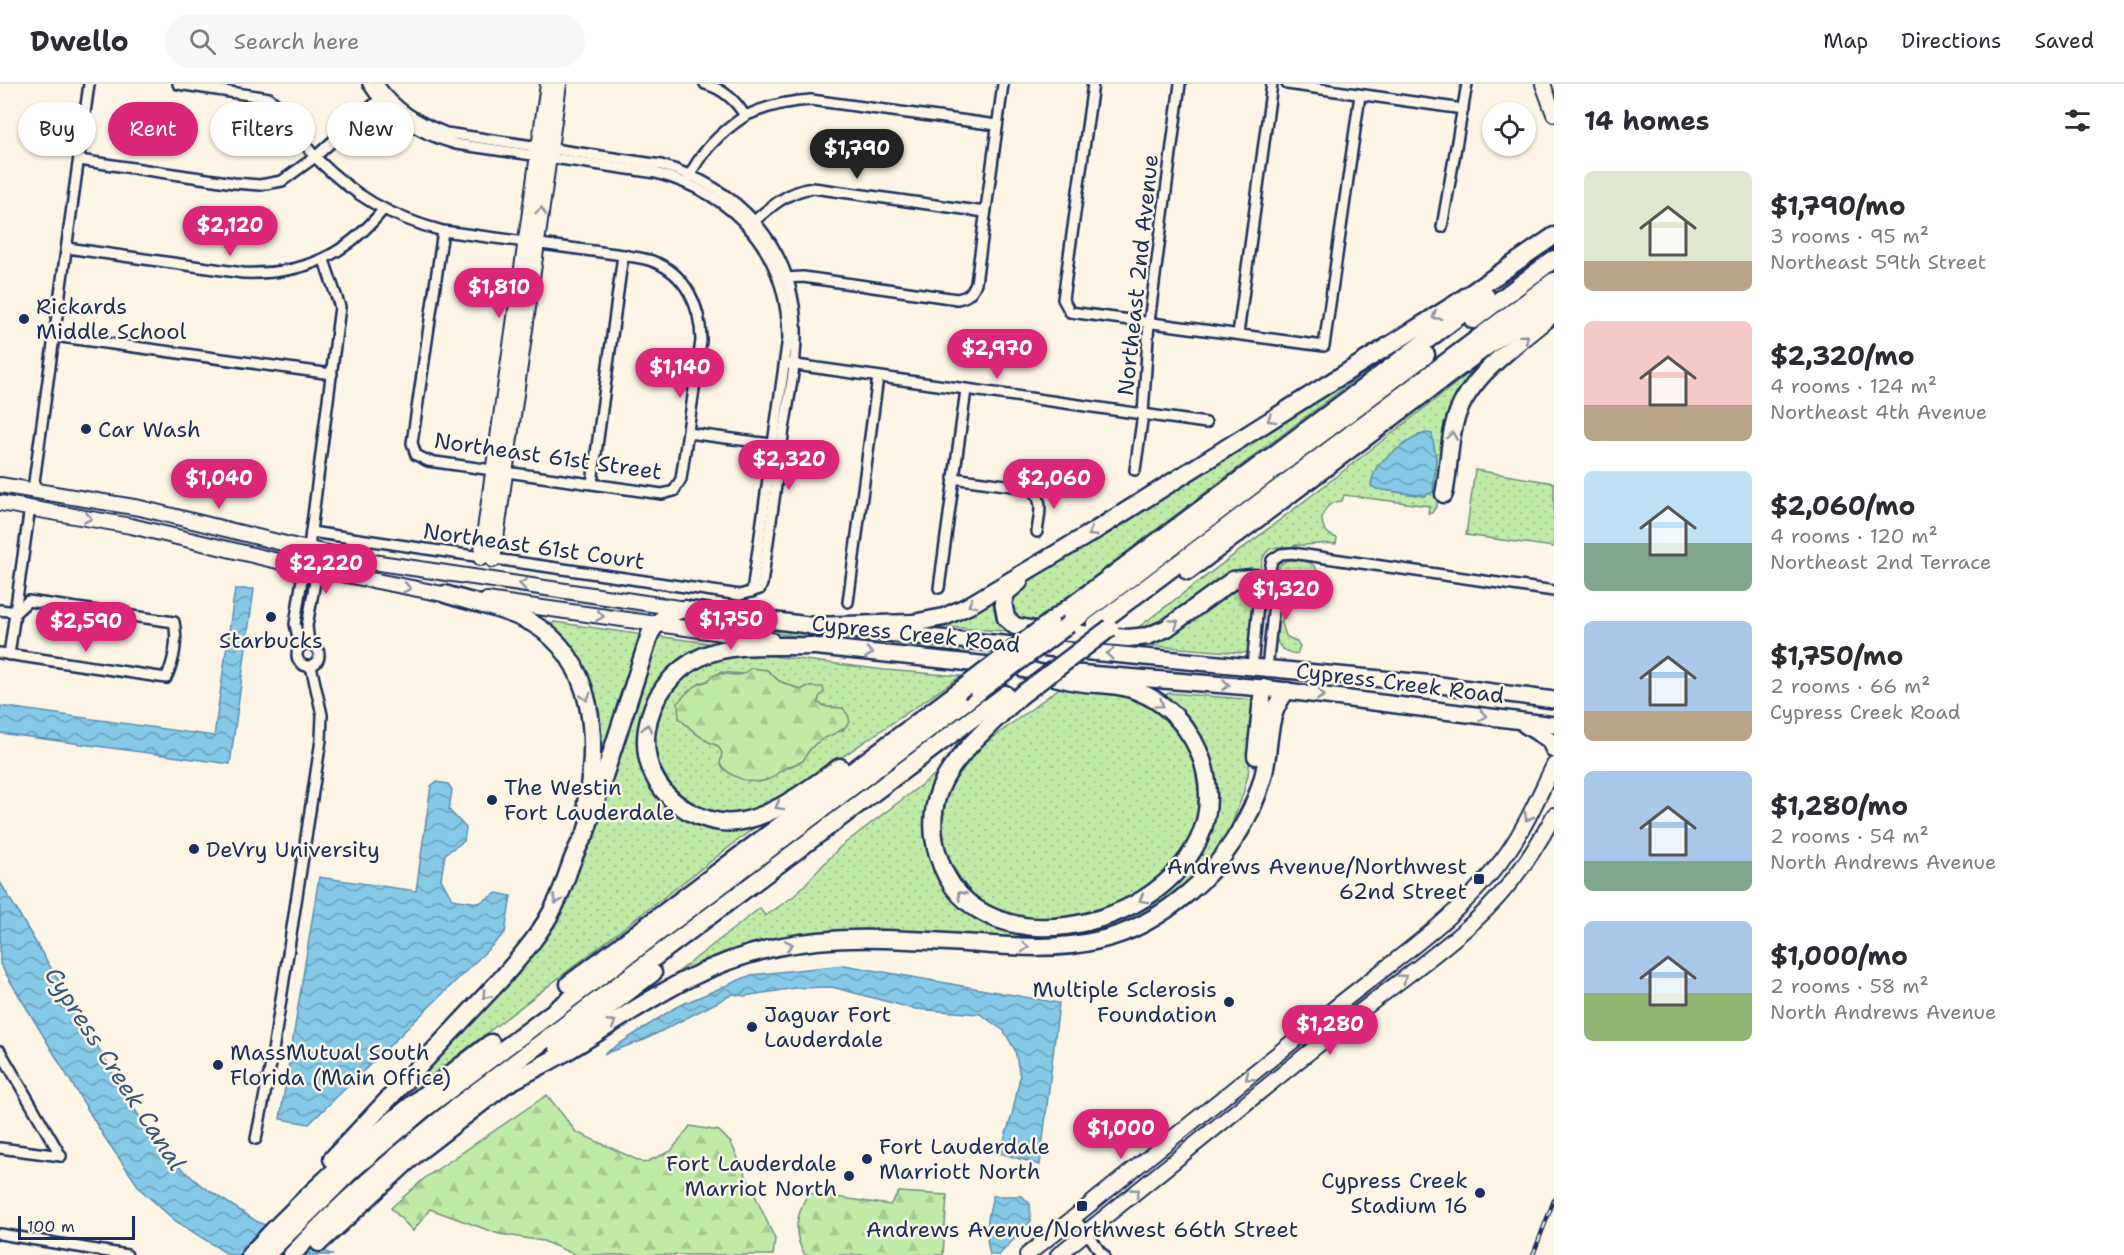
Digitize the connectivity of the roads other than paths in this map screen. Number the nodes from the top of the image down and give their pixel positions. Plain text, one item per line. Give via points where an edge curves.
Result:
1 (89, 84) edge
2 (177, 84) edge
3 (368, 84) edge
4 (378, 84) edge
5 (548, 84) edge
6 (559, 84) edge
7 (705, 84) edge
8 (1003, 84) edge
9 (1093, 84) edge
10 (1180, 84) edge
11 (1272, 84) edge
12 (1287, 84) edge
13 (1467, 84) edge
14 (1543, 84) edge
15 (1360, 95) junction
16 (382, 97) junction
17 (1463, 109) junction
18 (1554, 114) edge
19 (745, 116) junction
20 (997, 125) junction
21 (543, 153) junction
22 (315, 157) junction
23 (79, 159) junction
24 (689, 178) junction
25 (383, 210) junction
26 (985, 212) junction
27 (751, 224) junction
28 (1442, 227) dead end
29 (442, 231) junction
30 (1554, 236) edge
31 (531, 243) junction
32 (1554, 245) edge
33 (67, 248) junction
34 (623, 255) junction
35 (1554, 259) edge
36 (324, 260) junction
37 (783, 278) junction
38 (1554, 281) edge
39 (1554, 296) edge
40 (1554, 313) edge
41 (1149, 322) junction
42 (1238, 334) junction
43 (54, 336) junction
44 (789, 364) junction
45 (332, 374) junction
46 (878, 377) junction
47 (966, 390) junction
48 (1143, 414) junction
49 (1206, 423) dead end
50 (688, 433) junction
51 (778, 445) junction
52 (1135, 470) dead end
53 (500, 471) junction
54 (953, 478) junction
55 (592, 483) junction
56 (0, 485) edge
57 (33, 489) junction
58 (1444, 494) dead end
59 (73, 496) junction
60 (0, 503) edge
61 (30, 507) junction
62 (310, 532) junction
63 (1037, 532) dead end
64 (309, 549) junction
65 (1059, 553) junction
66 (487, 559) junction
67 (309, 568) junction
68 (1268, 579) junction
69 (939, 588) dead end
70 (1554, 591) edge
71 (445, 594) junction
72 (848, 602) dead end
73 (685, 609) junction
74 (0, 610) edge
75 (16, 612) junction
76 (656, 624) junction
77 (812, 626) junction
78 (1103, 627) junction
79 (309, 644) junction
80 (812, 646) junction
81 (300, 647) junction
82 (5, 654) edge
83 (311, 666) junction
84 (1260, 668) junction
85 (1024, 669) junction
86 (1257, 688) junction
87 (1287, 691) junction
88 (1013, 695) junction
89 (1554, 700) edge
90 (1517, 720) junction
91 (918, 721) junction
92 (1554, 725) edge
93 (1554, 750) edge
94 (1554, 765) edge
95 (1554, 815) edge
96 (1240, 827) junction
97 (578, 845) junction
98 (0, 1051) edge
99 (507, 1084) junction
100 (256, 1139) dead end
101 (0, 1148) edge
102 (294, 1217) junction
103 (1074, 1218) junction
104 (323, 1231) junction
105 (1086, 1232) junction
106 (0, 1234) edge
107 (127, 1255) edge
108 (250, 1255) edge
109 (266, 1255) edge
110 (292, 1255) edge
111 (307, 1255) edge
112 (1027, 1255) edge
113 (1058, 1255) edge
114 (1104, 1255) edge

1 - 23 street
2 - 22 street via 269,98 284,111
3 - 16 street
4 - 16 street
5 - 21 main road
6 - 21 main road
7 - 19 street via 725,92
8 - 20 street
9 - 41 street via 1063,299 1071,312
10 - 41 street, Northeast 2nd Avenue
11 - 42 street
12 - 15 street
13 - 17 street
14 - 18 main road
15 - 17 street
15 - 42 street via 1324,346
16 - 21 street via 411,117 446,133
16 - 22 street
17 - 28 street
19 - 20 street via 770,105 811,100
19 - 24 street via 711,143
20 - 26 street
21 - 24 street
21 - 31 main road
22 - 23 street via 282,181 260,185
22 - 25 street via 338,179
23 - 33 street
24 - 27 street via 731,198
25 - 29 street
25 - 36 street via 356,239
26 - 27 street via 813,188 789,194
26 - 37 street via 975,282 965,298 803,277
27 - 37 street via 772,246
29 - 31 street
29 - 53 street, Northeast 61st Street via 412,443 416,455 428,461
30 -> 65 highway via 1480,288
31 - 34 street
31 - 53 main road
32 - 91 highway, bridge
33 - 36 street via 262,274
33 - 43 street
34 - 50 street via 651,261 674,274 687,288 699,312 701,341
34 - 55 street
35 - 102 highway, bridge via 446,1092
36 - 45 street via 340,307
37 - 44 street via 796,327
38 - 78 highway
39 - 78 highway via 1307,483
58 -> 40 highway via 1454,424 1467,394 1485,372
41 - 42 street
41 - 48 street, Northeast 2nd Avenue
43 - 45 street
43 - 57 street
44 - 46 street
44 - 51 street
45 - 62 street
46 - 47 street
46 - 72 street
47 - 48 street
47 - 54 street
48 - 49 street
48 - 52 street, Northeast 2nd Avenue
50 - 51 street
50 - 55 street, Northeast 61st Street via 681,479 675,490 663,494
51 - 66 street, Northeast 61st Court via 752,592 732,594
53 - 55 street, Northeast 61st Street
53 - 66 main road
54 - 63 street via 1028,488 1037,494 1041,505
54 - 69 street
56 - 57 main road, Cypress Creek Road
57 - 59 main road, Cypress Creek Road
57 - 60 main road via 27,497
59 - 61 main road via 37,501
59 - 64 main road, Cypress Creek Road
60 - 61 main road, Cypress Creek Road
61 -> 67 main road, Cypress Creek Road via 175,535
61 - 75 street
62 - 64 street
62 - 66 street, Northeast 61st Court
64 - 67 street
73 -> 64 main road, Cypress Creek Road via 400,567
65 -> 68 highway via 1008,592 1003,609 1011,624 1035,630 1141,637 1167,628 1233,580
65 -> 77 highway via 944,617 903,624
67 -> 71 main road, Cypress Creek Road
67 - 79 street via 315,582 307,626
67 - 81 street via 302,579 296,624
68 - 70 street via 1272,560 1288,553
68 - 84 street via 1259,594
68 - 84 street via 1275,594
71 -> 76 main road, Cypress Creek Road
71 -> 97 highway via 531,623 558,645 575,669 588,704 592,742 590,783
73 - 76 highway via 664,616
73 - 77 main road, Cypress Creek Road
74 - 75 street
75 - 82 street
75 - 82 street via 28,601 174,622 171,669 166,678
76 - 80 main road, Cypress Creek Road
76 - 97 highway via 647,641 585,835
84 -> 77 main road, Cypress Creek Road
78 - 88 highway, bridge
79 - 81 street
79 - 83 street via 316,646 320,656
80 -> 85 main road, Cypress Creek Road
91 -> 80 highway via 758,816 729,822 711,820 685,810 669,797 653,773 646,738 647,722 662,687 698,658 721,650
81 - 83 street via 299,660
83 - 100 street via 322,715 321,740
84 - 86 main road
84 - 89 main road, Cypress Creek Road
85 -> 86 main road, Cypress Creek Road
85 -> 88 highway via 1140,692 1175,715 1191,735 1206,773 1208,800 1198,844 1176,875 1141,901 1076,924 1017,925 998,920 955,889 934,842 934,813 940,788 958,758
86 - 87 main road, Cypress Creek Road
86 - 96 highway via 1254,773
87 -> 90 main road, Cypress Creek Road
87 - 96 highway via 1275,708 1261,785
88 - 99 highway
88 - 104 highway via 458,1106 378,1171
90 - 92 main road, Cypress Creek Road
90 - 93 main road via 1549,740
91 - 102 highway via 414,1102 347,1158
94 -> 103 main road via 1515,840 1464,902
105 -> 95 main road via 1470,926 1520,871
99 -> 96 highway via 685,979 763,951 842,939 1042,947 1114,936 1154,918 1188,893 1217,863
97 -> 102 highway via 556,903 525,951 309,1182
98 - 101 street via 61,1156
99 - 104 highway
102 - 108 highway
102 - 109 highway
103 - 105 street
103 - 112 main road
104 - 110 highway
104 - 111 highway
105 - 113 main road
105 - 114 street
106 - 107 street

